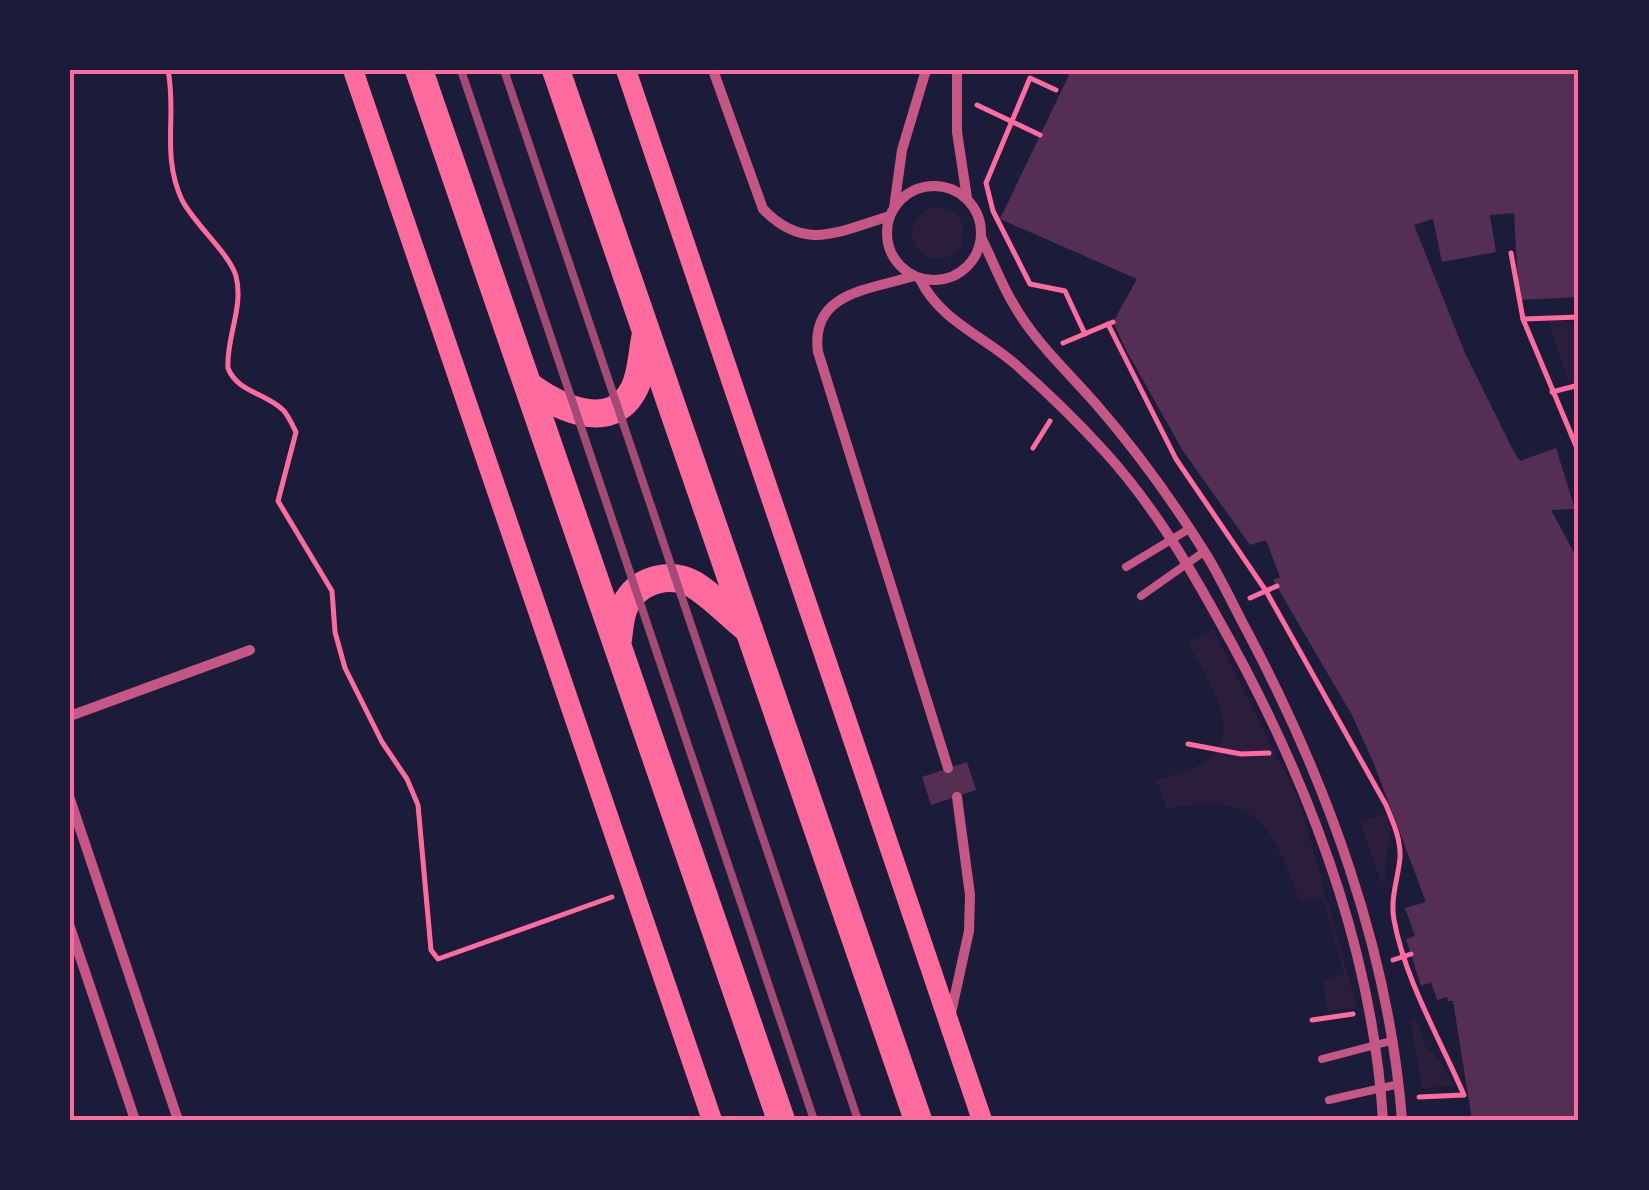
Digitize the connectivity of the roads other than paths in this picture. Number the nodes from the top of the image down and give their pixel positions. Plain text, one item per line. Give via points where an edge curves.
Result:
1 (353, 70) edge
2 (419, 70) edge
3 (556, 70) edge
4 (626, 70) edge
5 (712, 70) edge
6 (926, 70) edge
7 (957, 70) edge
8 (967, 199) junction
9 (892, 212) junction
10 (981, 237) junction
11 (917, 278) junction
12 (646, 331) junction
13 (529, 386) junction
14 (1189, 530) junction
15 (1172, 539) junction
16 (1205, 551) junction
17 (1187, 563) junction
18 (1126, 567) dead end
19 (1141, 596) dead end
20 (750, 631) junction
21 (618, 640) junction
22 (250, 650) dead end
23 (70, 716) edge
24 (948, 768) dead end
25 (957, 797) dead end
26 (70, 799) edge
27 (70, 927) edge
28 (948, 1024) junction
29 (1390, 1041) junction
30 (1374, 1046) junction
31 (1322, 1060) dead end
32 (1399, 1084) junction
33 (1381, 1088) junction
34 (1330, 1100) dead end
35 (135, 1120) edge
36 (178, 1120) edge
37 (712, 1120) edge
38 (782, 1120) edge
39 (918, 1120) edge
40 (982, 1120) edge
41 (1383, 1120) edge
42 (1402, 1120) edge

1 - 37 main road
2 - 13 highway
3 - 12 highway
4 - 28 main road
5 - 9 street via 763,209 778,225 820,237
6 - 9 street
7 - 8 street
8 - 9 street via 938,186 922,187
8 - 10 street
9 - 11 street via 887,244
10 - 11 street via 973,260 955,276
10 - 14 street via 1014,305
11 - 15 street via 934,305 1060,406
11 - 24 street via 834,302 815,334
12 - 13 highway via 635,388 623,404 580,413
12 - 20 highway
13 - 21 highway
14 - 15 lane
14 - 16 street
15 - 17 street
15 - 18 lane
16 - 17 lane
16 - 29 street via 1310,759 1368,936
17 - 19 lane
17 - 30 street via 1286,752 1330,860
20 - 21 highway via 692,584 658,579 629,598
20 - 39 highway
21 - 38 highway
22 - 23 street
25 - 28 street via 969,931
26 - 36 street
27 - 35 street
28 - 40 main road
29 - 30 lane
29 - 32 street
30 - 31 lane
30 - 33 street
32 - 33 lane
32 - 42 street
33 - 34 lane
33 - 41 street

